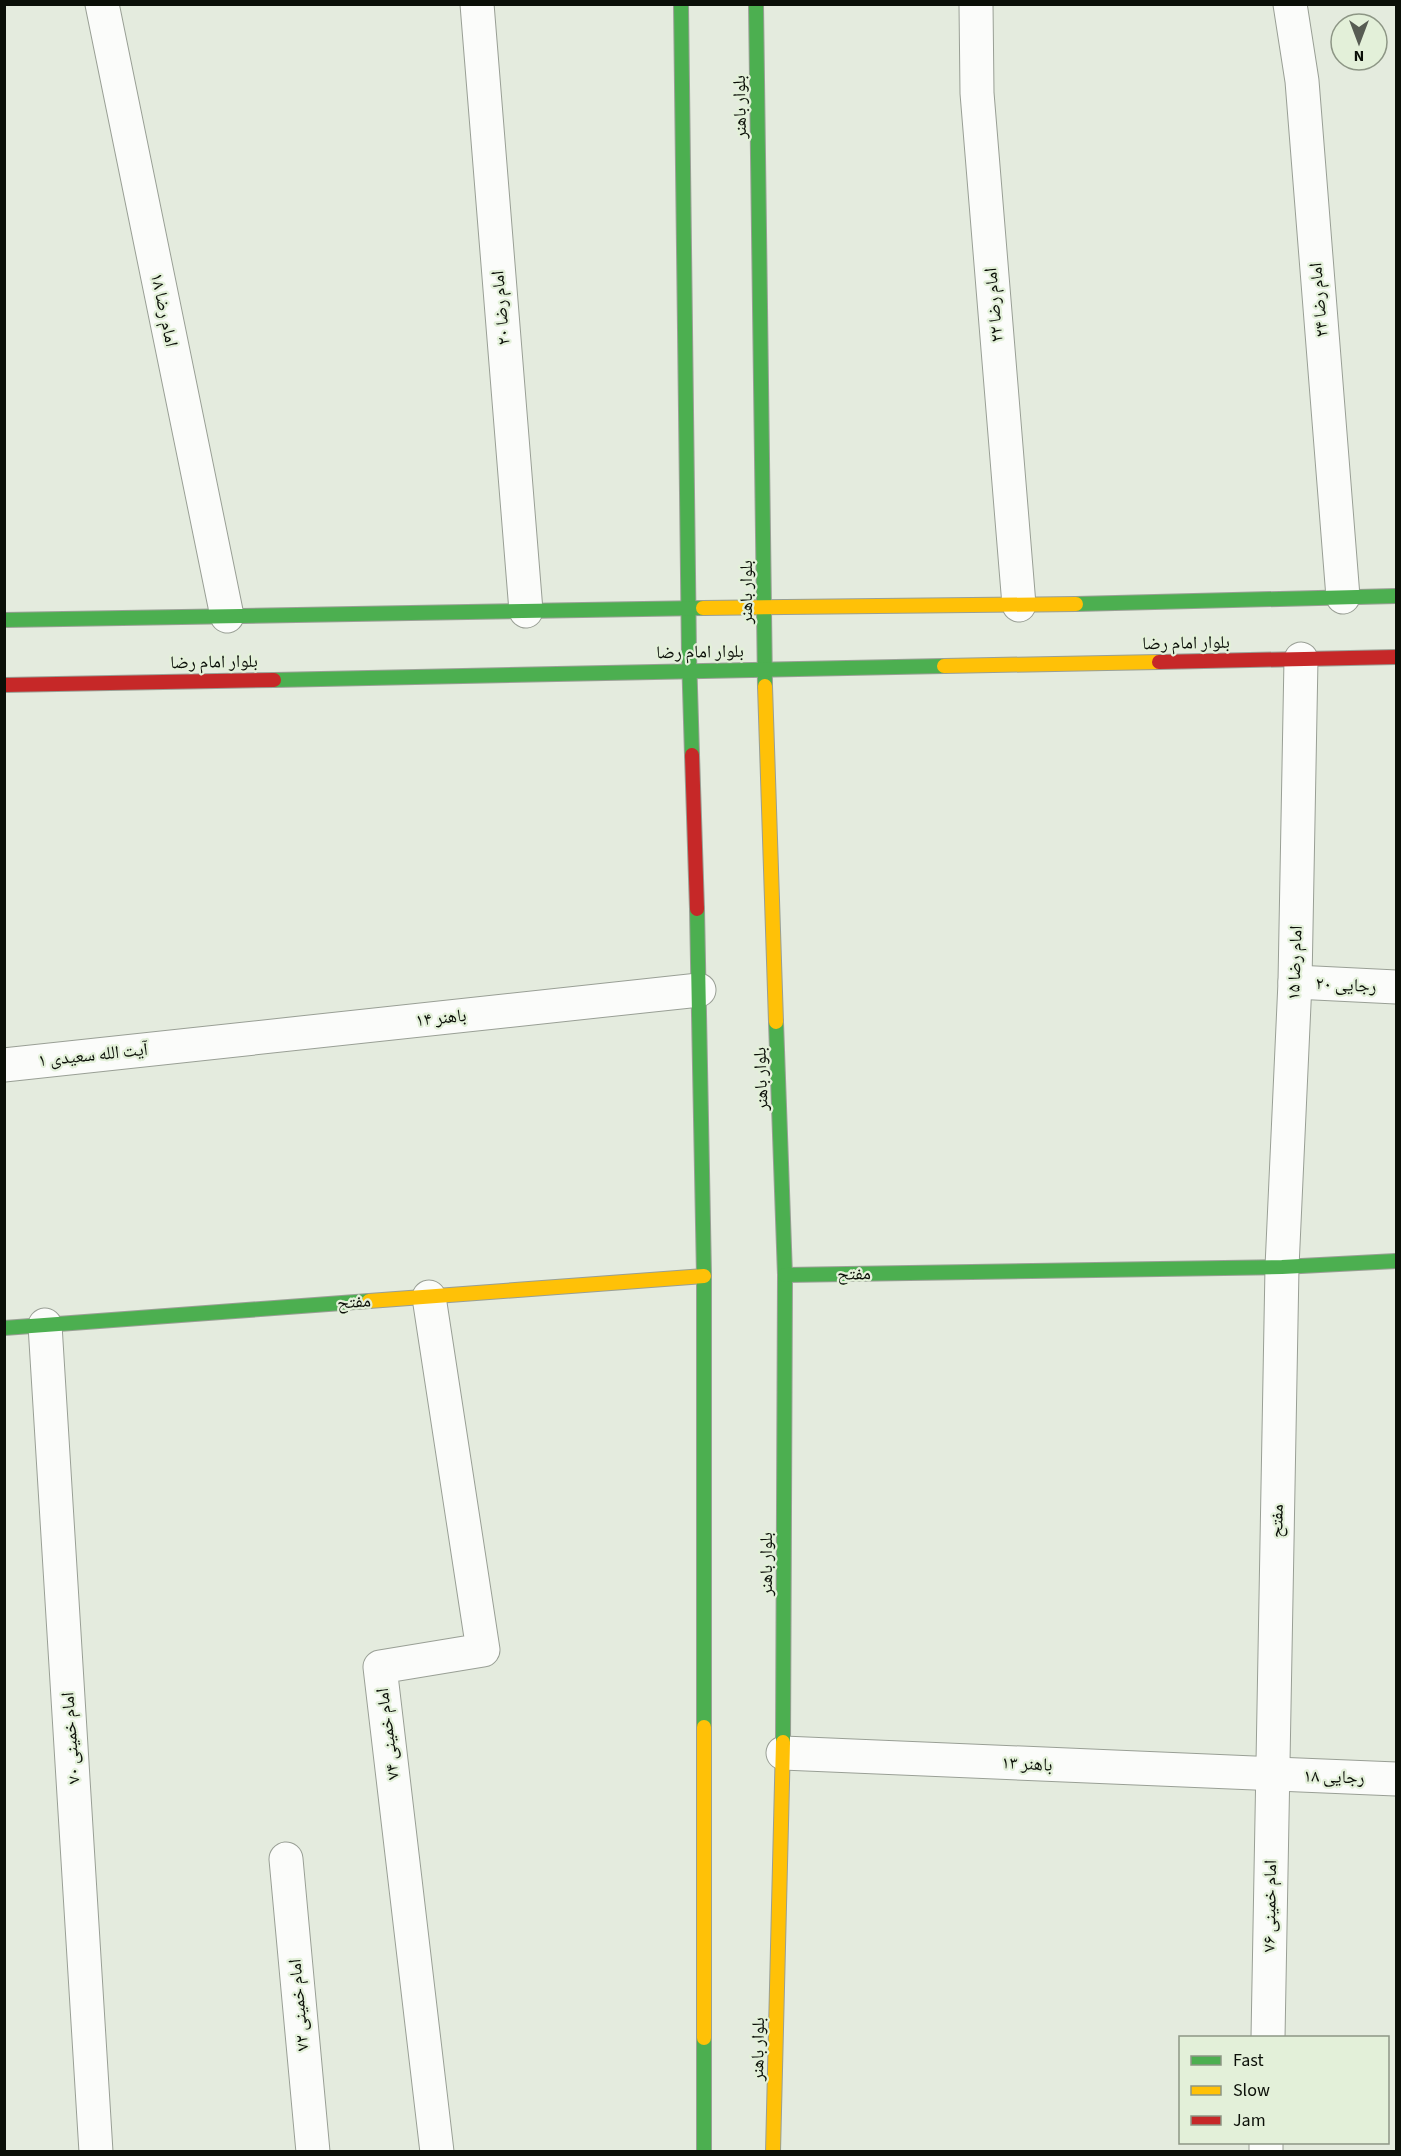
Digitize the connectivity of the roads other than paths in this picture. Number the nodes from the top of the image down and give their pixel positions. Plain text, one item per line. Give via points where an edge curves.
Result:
1 (102, 4) edge
2 (477, 4) edge
3 (681, 4) edge
4 (756, 4) edge
5 (976, 4) edge
6 (1290, 4) edge
7 (1396, 596) edge
8 (1343, 597) junction
9 (1019, 605) junction
10 (765, 607) junction
11 (689, 609) junction
12 (526, 611) junction
13 (227, 616) junction
14 (4, 620) edge
15 (1396, 657) edge
16 (1301, 659) junction
17 (765, 669) junction
18 (690, 670) junction
19 (4, 685) edge
20 (1295, 982) junction
21 (1396, 987) edge
22 (699, 990) junction
23 (182, 1046) joint
24 (4, 1065) edge
25 (1396, 1261) edge
26 (1282, 1267) junction
27 (785, 1275) junction
28 (704, 1276) junction
29 (429, 1297) junction
30 (45, 1325) junction
31 (4, 1328) edge
32 (783, 1753) junction
33 (1272, 1775) junction
34 (1396, 1779) edge
35 (286, 1859) dead end
36 (1268, 2036) edge
37 (96, 2151) edge
38 (313, 2151) edge
39 (437, 2151) edge
40 (704, 2151) edge
41 (773, 2151) edge

1 - 13 street, امام رضا ۱۸
2 - 12 street, امام رضا ۲۰
3 - 11 main road
4 - 10 main road, بلوار باهنر
5 - 9 street, امام رضا ۲۲ via 976,93
6 - 8 street, امام رضا ۲۴ via 1302,81
7 - 8 main road
8 - 9 main road
9 - 10 main road
10 - 11 main road
10 - 17 main road, بلوار باهنر
11 - 12 main road
11 - 18 main road
12 - 13 main road
13 - 14 main road
15 - 16 main road, بلوار امام رضا
16 - 17 main road, بلوار امام رضا
16 - 20 street, امام رضا ۱۵
17 - 18 main road, بلوار امام رضا
17 - 27 main road, بلوار باهنر
18 - 19 main road, بلوار امام رضا
18 - 22 main road
20 - 21 street, رجایی ۲۰
20 - 26 street, امام رضا ۱۵
22 - 23 street, باهنر ۱۴
22 - 28 main road
23 - 24 street, آیت الله سعیدی ۱
25 - 26 main road, مفتح
26 - 27 main road, مفتح
26 - 33 street, مفتح
27 - 32 main road, بلوار باهنر
28 - 29 main road, مفتح
28 - 40 main road
29 - 30 main road, مفتح
29 - 39 street, امام خمینی ۷۴ via 483,1650 380,1667
30 - 31 main road, مفتح
30 - 37 street, امام خمینی ۷۰
32 - 33 street, باهنر ۱۳
32 - 41 main road, بلوار باهنر
33 - 34 street, رجایی ۱۸
33 - 36 street, امام خمینی ۷۶
35 - 38 street, امام خمینی ۷۲

